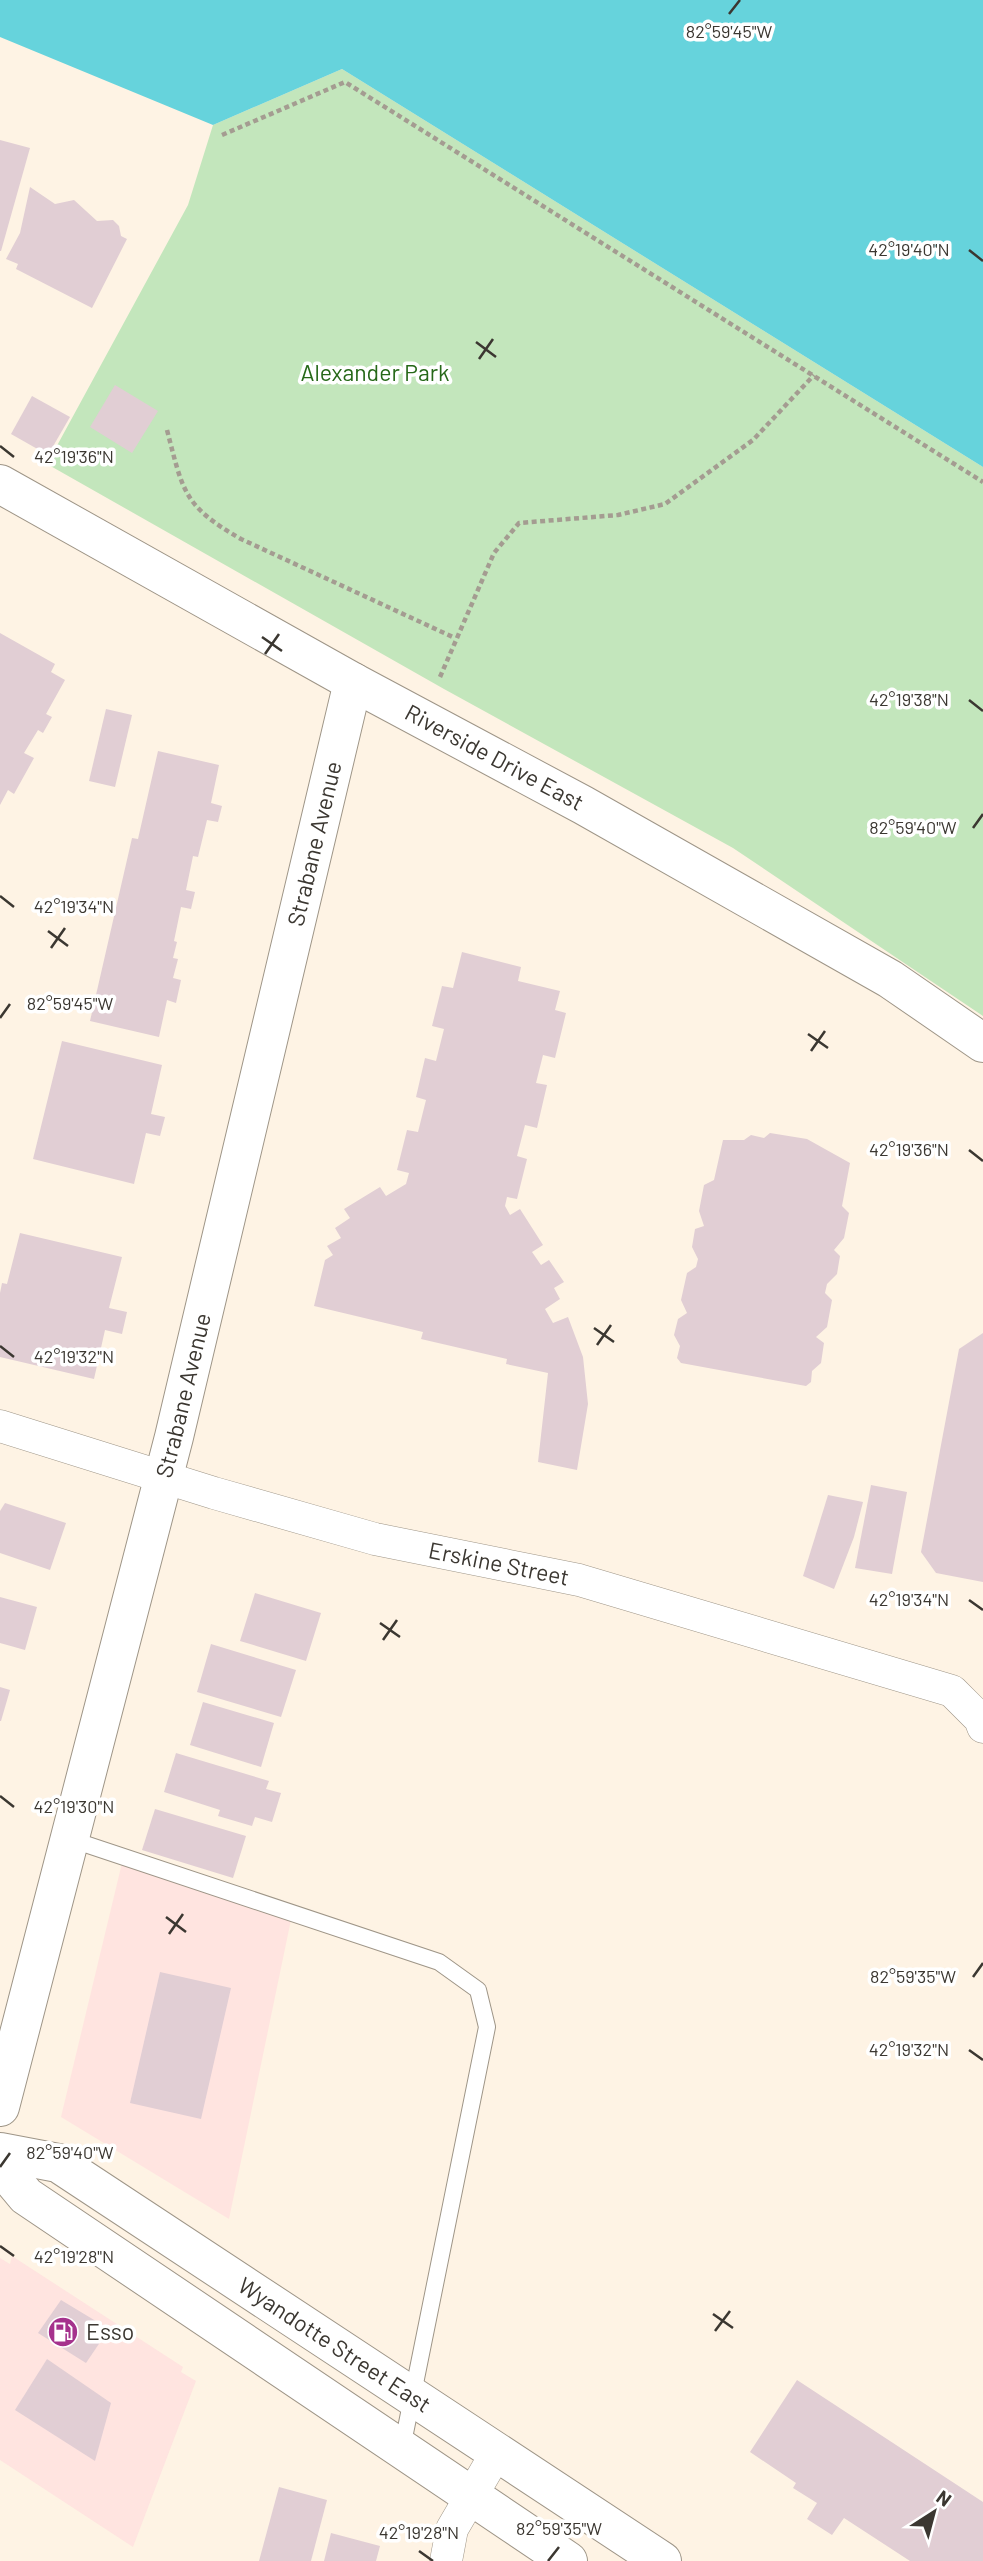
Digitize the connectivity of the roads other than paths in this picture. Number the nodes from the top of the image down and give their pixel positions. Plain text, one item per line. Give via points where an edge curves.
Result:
1 (0, 484) edge
2 (353, 682) junction
3 (983, 1043) edge
4 (0, 1426) edge
5 (163, 1476) junction
6 (983, 1727) edge
7 (70, 1839) junction
8 (0, 2107) edge
9 (0, 2152) edge
10 (0, 2165) edge
11 (412, 2396) junction
12 (401, 2450) junction
13 (496, 2452) junction
14 (469, 2495) junction
15 (446, 2561) edge
16 (568, 2561) edge
17 (662, 2561) edge

1 - 2 main road, Riverside Drive East
2 - 3 main road, Riverside Drive East via 583,805 890,979
2 - 5 main road, Strabane Avenue
4 - 5 street, Erskine Street
5 - 6 street, Erskine Street via 375,1539 579,1580 952,1691 980,1718
5 - 7 main road, Strabane Avenue
7 - 8 main road, Strabane Avenue
7 - 11 lane via 439,1962 478,1990 487,2027
9 - 11 main road, Wyandotte Street East via 58,2162
10 - 12 main road, Wyandotte Street East via 26,2196
11 - 12 lane
11 - 13 main road, Wyandotte Street East
12 - 14 main road, Wyandotte Street East
13 - 14 street
13 - 17 main road, Wyandotte Street East
14 - 15 street via 452,2529
14 - 16 main road, Wyandotte Street East

